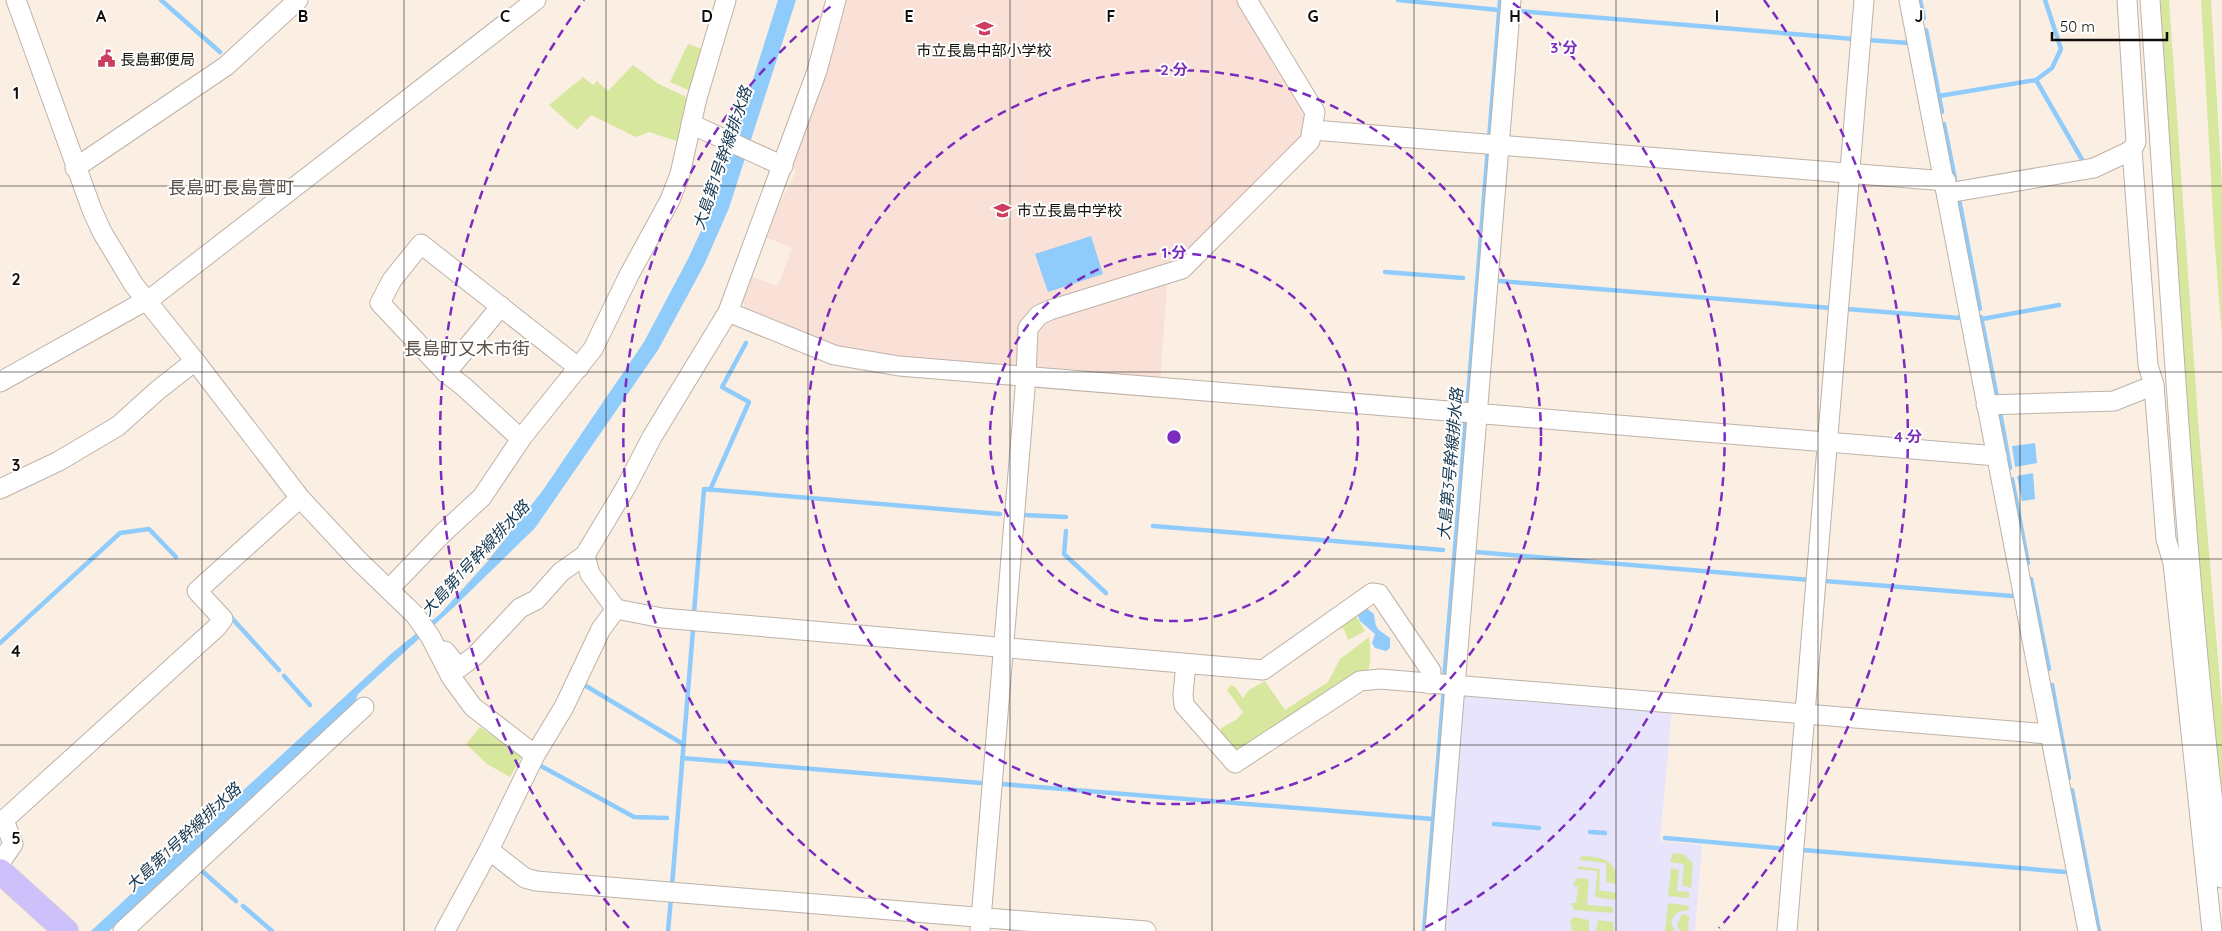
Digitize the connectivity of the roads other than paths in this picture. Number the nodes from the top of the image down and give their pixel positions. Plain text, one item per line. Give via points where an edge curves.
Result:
1 (16, 0) edge
2 (298, 0) edge
3 (536, 0) edge
4 (726, 0) edge
5 (836, 0) edge
6 (1246, 0) edge
7 (1511, 0) edge
8 (1864, 0) edge
9 (1909, 0) edge
10 (2127, 0) edge
11 (2150, 0) edge
12 (691, 124) junction
13 (1313, 130) junction
14 (1491, 144) junction
15 (2132, 150) junction
16 (783, 166) junction
17 (75, 168) junction
18 (1850, 174) junction
19 (1947, 187) junction
20 (145, 299) junction
21 (500, 306) junction
22 (728, 312) junction
23 (195, 361) junction
24 (579, 368) junction
25 (446, 373) junction
26 (1026, 377) junction
27 (0, 382) edge
28 (2154, 385) junction
29 (1986, 405) junction
30 (1469, 414) junction
31 (521, 439) junction
32 (1828, 444) junction
33 (1997, 456) junction
34 (0, 489) edge
35 (300, 498) junction
36 (585, 555) junction
37 (389, 589) junction
38 (616, 609) junction
39 (425, 630) junction
40 (1002, 649) junction
41 (1186, 664) junction
42 (1443, 685) junction
43 (364, 707) dead end
44 (1806, 714) junction
45 (2049, 734) junction
46 (536, 754) junction
47 (489, 850) junction
48 (0, 863) edge
49 (0, 871) edge
50 (2222, 878) edge
51 (981, 924) edge
52 (66, 931) edge
53 (123, 931) edge
54 (445, 931) edge
55 (1146, 931) edge
56 (1435, 931) edge
57 (1788, 931) edge
58 (2088, 931) edge
59 (2212, 931) edge

1 - 17 street
2 - 17 street via 226,66
3 - 20 street via 216,250 154,296
4 - 12 street
5 - 16 street via 818,71
6 - 13 street via 1315,112
7 - 14 street
8 - 18 street
9 - 19 street
10 - 15 street via 2136,142
11 - 50 street via 2181,443 2204,719
12 - 16 street
12 - 24 street via 680,174 670,200 594,349
13 - 14 street
13 - 26 street via 1310,141 1182,269 1038,315 1028,328
14 - 18 street
14 - 30 street
15 - 19 street via 2094,168
15 - 28 street via 2148,365
16 - 22 street
17 - 20 street via 102,232
18 - 19 street
18 - 32 street
19 - 29 street
20 - 23 street
20 - 27 street
21 - 24 street
21 - 25 street
21 - 25 street via 421,244 392,280 380,304
22 - 26 street via 834,355 862,361
22 - 36 street
23 - 34 street via 110,431 59,461
23 - 35 street
24 - 31 street
25 - 31 street
26 - 30 street
26 - 40 street
28 - 29 street via 2114,401
28 - 59 street via 2166,539 2173,562
29 - 33 street
30 - 32 street
30 - 42 street
31 - 37 street via 482,497
32 - 33 street
32 - 44 street
33 - 45 street
35 - 37 street
35 - 48 street via 197,591 223,619 217,627 4,820 13,844
36 - 38 street via 590,574
36 - 39 street via 561,572 536,600 520,608 476,655 459,668
37 - 39 street
38 - 40 street via 662,618
38 - 46 street via 601,629 564,707
39 - 46 street via 451,678 473,707
40 - 41 street
40 - 51 street
41 - 42 street via 1263,670 1372,593 1379,594
41 - 42 street via 1184,705 1235,763 1360,681 1380,679
42 - 44 street
42 - 56 street
43 - 53 street
44 - 45 street
44 - 57 street
45 - 58 street
46 - 47 street
47 - 51 street via 524,878 536,881
47 - 54 street
49 - 52 main road
51 - 55 street

